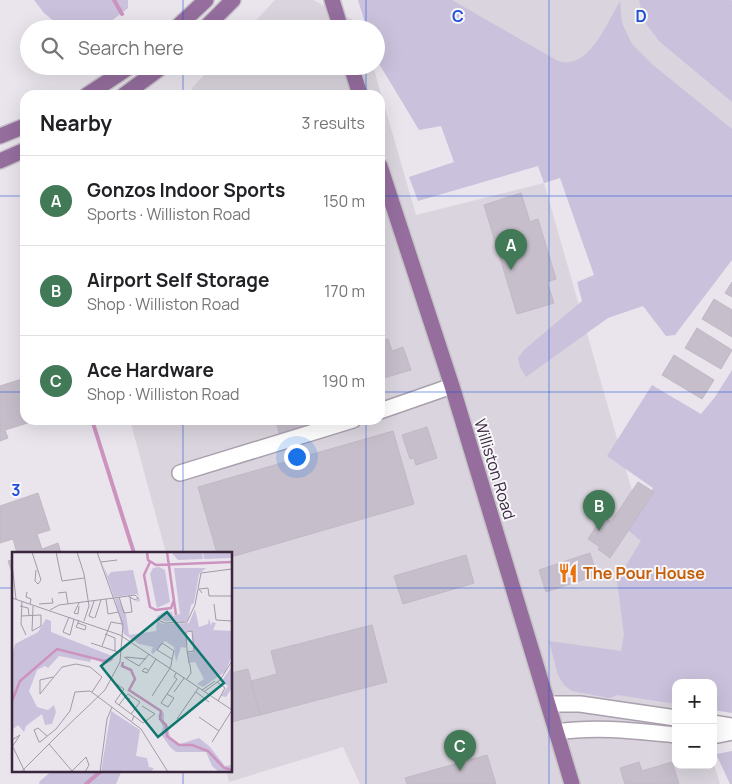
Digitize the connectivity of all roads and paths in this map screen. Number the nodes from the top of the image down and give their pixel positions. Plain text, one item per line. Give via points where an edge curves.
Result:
1 (234, 0) edge
2 (332, 0) edge
3 (201, 5) edge
4 (185, 20) edge
5 (197, 20) edge
6 (213, 20) edge
7 (338, 20) edge
8 (117, 75) edge
9 (151, 75) edge
10 (354, 75) edge
11 (95, 90) edge
12 (131, 90) edge
13 (358, 90) edge
14 (20, 128) edge
15 (0, 136) edge
16 (20, 152) edge
17 (0, 161) edge
18 (385, 181) edge
19 (452, 386) junction
20 (385, 409) edge
21 (337, 425) edge
22 (180, 473) dead end
23 (549, 704) junction
24 (672, 717) edge
25 (717, 724) edge
26 (732, 726) edge
27 (557, 732) junction
28 (732, 732) edge
29 (672, 735) edge
30 (717, 735) edge
31 (572, 784) edge

1 - 6 main road
2 - 7 main road
3 - 4 main road
3 - 5 main road
8 - 11 main road
9 - 12 main road
10 - 13 main road
14 - 15 main road
16 - 17 main road
18 - 19 main road, Williston Road
19 - 20 street
19 - 23 main road, Williston Road
21 - 22 street
23 - 24 street via 580,704
23 - 27 main road, Williston Road
25 - 26 street
27 - 29 street via 603,728
27 - 31 main road, Williston Road
28 - 30 street

